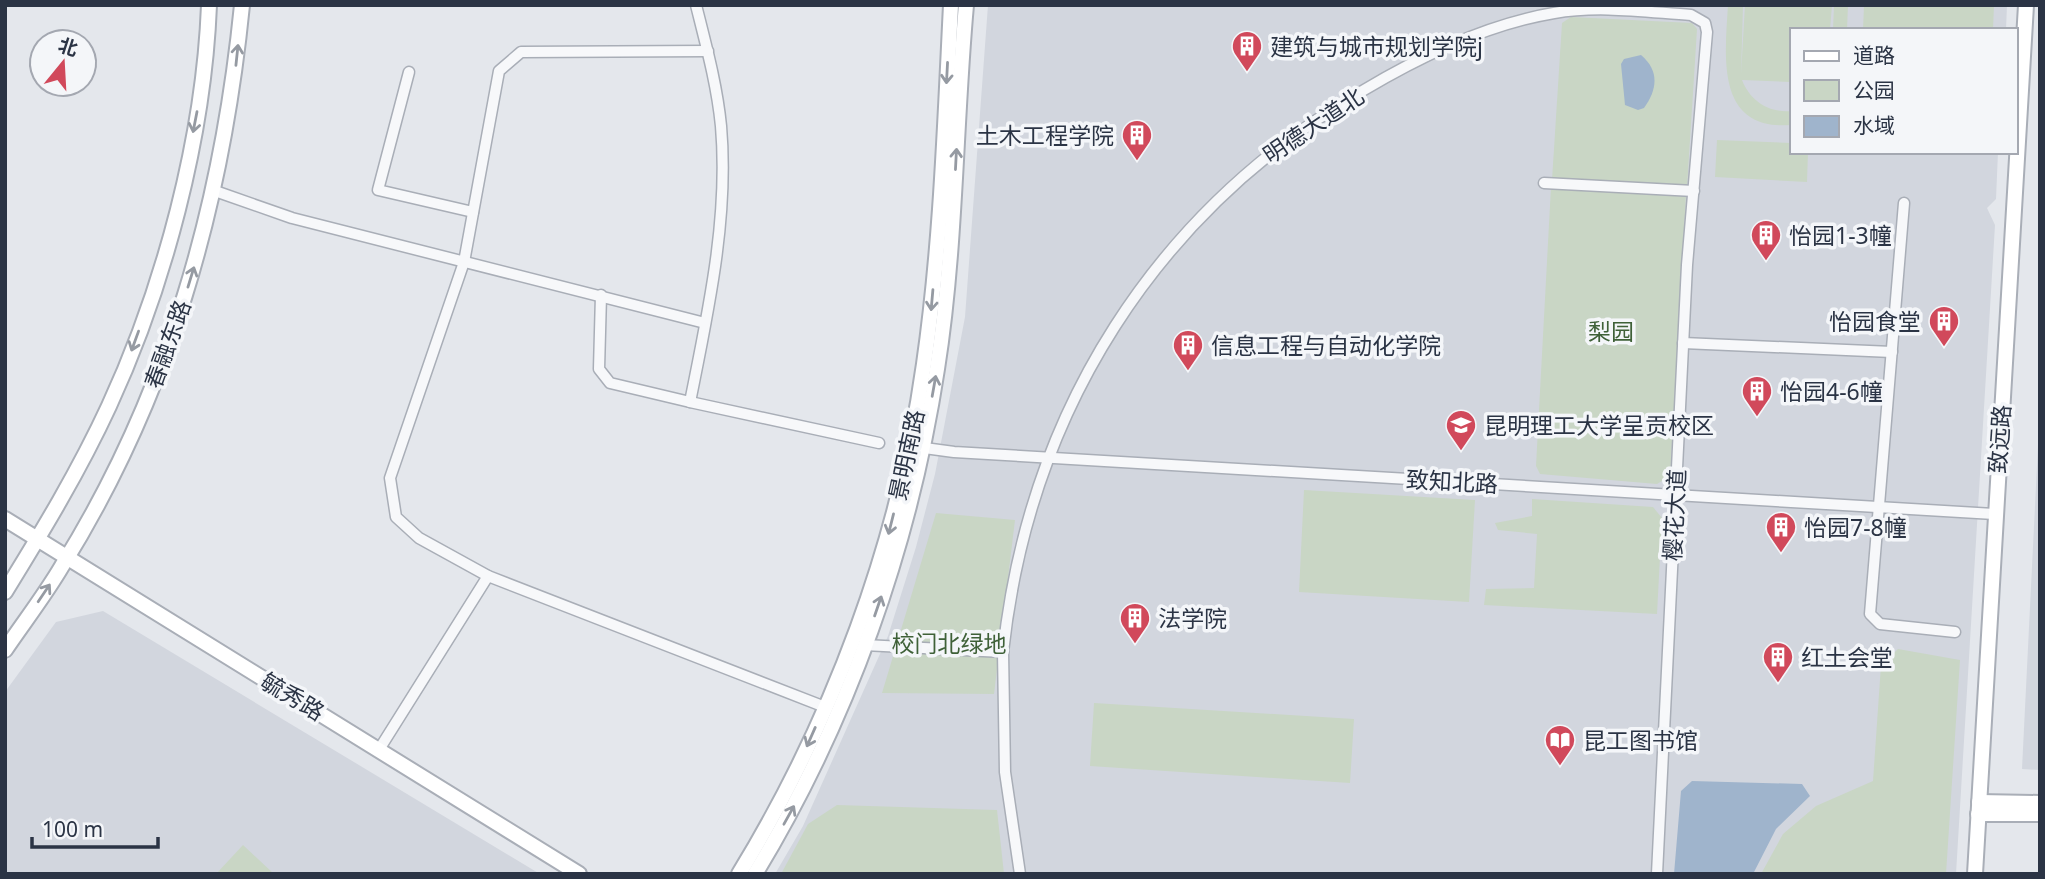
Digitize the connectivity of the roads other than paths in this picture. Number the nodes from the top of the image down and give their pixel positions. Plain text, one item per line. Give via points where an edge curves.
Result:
1 (209, 5) edge
2 (242, 5) edge
3 (696, 5) edge
4 (951, 5) edge
5 (966, 5) edge
6 (2026, 5) edge
7 (1707, 32) joint
8 (708, 51) junction
9 (409, 72) dead end
10 (2017, 148) edge
11 (2017, 154) edge
12 (1544, 183) dead end
13 (215, 191) junction
14 (1694, 191) junction
15 (1904, 203) dead end
16 (473, 212) junction
17 (464, 262) junction
18 (601, 295) junction
19 (705, 323) junction
20 (1683, 343) junction
21 (1892, 352) junction
22 (690, 402) junction
23 (879, 443) dead end
24 (916, 447) junction
25 (1050, 457) junction
26 (1675, 495) junction
27 (1881, 507) junction
28 (1994, 514) junction
29 (5, 520) edge
30 (37, 539) junction
31 (68, 557) junction
32 (488, 576) junction
33 (5, 592) edge
34 (1955, 632) dead end
35 (864, 645) junction
36 (5, 650) edge
37 (1003, 652) junction
38 (825, 707) junction
39 (380, 748) junction
40 (2040, 803) edge
41 (1978, 808) junction
42 (2040, 814) edge
43 (579, 874) edge
44 (738, 874) edge
45 (755, 874) edge
46 (1020, 874) edge
47 (1657, 874) edge
48 (1975, 874) edge

1 -> 30 street, 春融东路 via 197,108 163,258 109,406
13 -> 2 street, 春融东路
3 - 8 street
4 -> 24 street, 景明南路 via 931,307
24 -> 5 street, 景明南路 via 945,309
6 - 10 street, 致远路
7 - 14 street, 樱花大道
7 - 25 street, 明德大道北 via 1705,23 1691,15 1581,9 1541,15 1501,26 1396,71 1326,112 1268,153 1166,254 1099,350
8 - 16 street via 521,52 499,71
8 - 19 street via 721,127 714,265
9 - 16 street via 379,190
11 - 28 street, 致远路
12 - 14 street
13 - 17 street via 292,218
31 -> 13 street, 春融东路 via 112,475 176,327
14 - 20 street, 樱花大道
15 - 21 street
16 - 17 street
17 - 18 street
17 - 32 street via 390,478 396,517 419,538
18 - 19 street
18 - 22 street via 599,369 610,383
19 - 22 street
20 - 21 street
20 - 26 street, 樱花大道
21 - 27 street
22 - 23 street
24 - 25 street, 致知北路
35 -> 24 street, 景明南路 via 900,543
24 -> 38 street, 景明南路
25 - 26 street, 致知北路
25 - 37 street, 明德大道北 via 1023,539
26 - 27 street, 致知北路
26 - 47 street, 樱花大道
27 - 28 street, 致知北路
27 - 34 street via 1870,614 1880,624
28 - 41 street, 致远路
29 - 30 street, 毓秀路
30 - 31 street, 毓秀路
30 - 33 street, 春融东路
36 -> 31 street, 春融东路
31 - 39 street, 毓秀路
32 - 38 street
32 - 39 street
35 - 37 street
45 -> 35 street, 景明南路 via 806,782
37 - 46 street, 明德大道北 via 1005,772
38 -> 44 street, 景明南路 via 793,777
39 - 43 street, 毓秀路
40 - 41 street
41 - 42 street
41 - 48 street, 致远路

